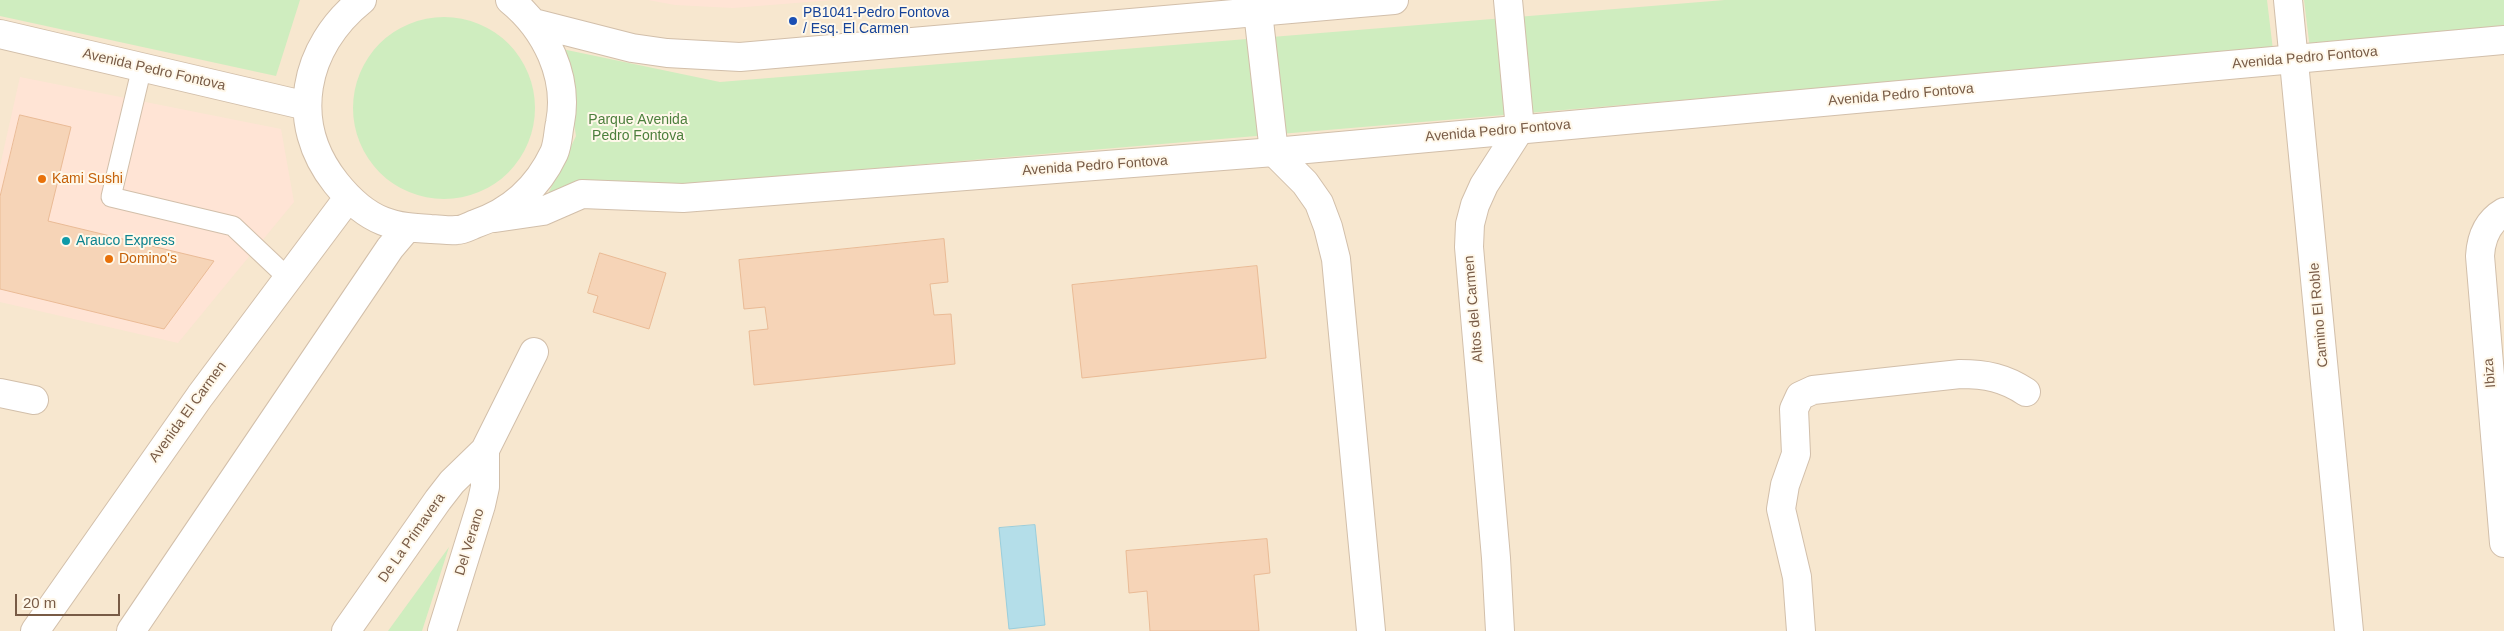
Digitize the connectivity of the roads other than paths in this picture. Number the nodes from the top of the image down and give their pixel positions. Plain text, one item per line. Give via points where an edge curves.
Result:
1 (362, 0) edge
2 (511, 0) edge
3 (1394, 0) edge
4 (1508, 0) edge
5 (2288, 0) edge
6 (1262, 6) edge
7 (534, 23) junction
8 (0, 34) edge
9 (2504, 40) edge
10 (2294, 59) junction
11 (142, 67) junction
12 (307, 106) junction
13 (1520, 129) junction
14 (1274, 152) junction
15 (348, 198) junction
16 (2504, 212) edge
17 (495, 218) junction
18 (407, 228) junction
19 (287, 277) junction
20 (534, 352) dead end
21 (2026, 392) dead end
22 (0, 393) edge
23 (34, 400) dead end
24 (486, 450) junction
25 (438, 500) junction
26 (476, 523) junction
27 (2504, 543) edge
28 (35, 631) edge
29 (131, 631) edge
30 (346, 631) edge
31 (442, 631) edge
32 (1371, 631) edge
33 (1500, 631) edge
34 (1801, 631) edge
35 (2349, 631) edge

1 - 12 street via 344,14 324,41 311,72
2 - 7 street
3 - 6 street
4 - 13 street
5 - 10 street, Camino El Roble
6 - 7 street via 740,57 632,48
6 - 14 street
7 - 17 street via 556,62 563,107 558,134 554,151 531,190
8 - 11 street, Avenida Pedro Fontova
9 - 10 street, Avenida Pedro Fontova
10 - 13 street, Avenida Pedro Fontova
10 - 35 street, Camino El Roble
11 - 12 street, Avenida Pedro Fontova
11 - 19 lane via 111,196 234,226
12 - 15 street via 312,140 327,171
13 - 14 street, Avenida Pedro Fontova
13 - 33 street, Altos del Carmen via 1484,185 1470,224 1469,247
14 - 17 street, Avenida Pedro Fontova via 683,198 582,194 543,212
14 - 32 street via 1305,183 1319,203 1336,259
15 - 18 street via 382,221
15 - 19 street, Avenida El Carmen
16 - 27 street, Ibiza via 2489,224 2480,256
17 - 18 street via 458,230
18 - 29 street via 390,248
19 - 28 street, Avenida El Carmen via 188,411
20 - 24 street
21 - 34 street via 2000,378 1960,374 1813,390 1800,396 1794,409 1796,454 1781,509 1796,570
22 - 23 street
24 - 25 street, De La Primavera
24 - 26 street, Del Verano via 485,487
25 - 26 street via 447,497 465,500 476,514
25 - 30 street, De La Primavera
26 - 31 street, Del Verano

